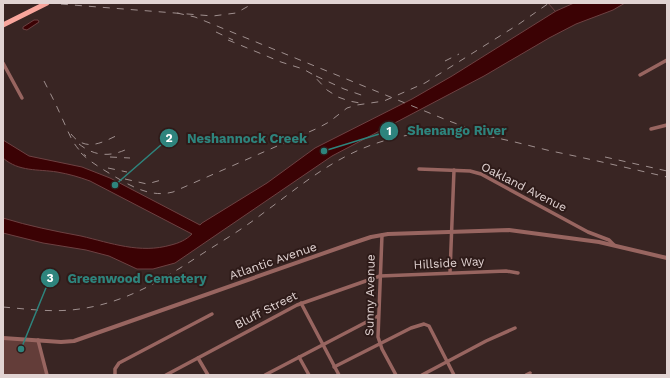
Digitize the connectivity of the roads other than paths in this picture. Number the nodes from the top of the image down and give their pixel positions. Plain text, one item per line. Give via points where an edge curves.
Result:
1 (47, 3) edge
2 (3, 25) edge
3 (667, 60) edge
4 (3, 63) edge
5 (640, 74) dead end
6 (22, 98) dead end
7 (667, 125) edge
8 (651, 129) dead end
9 (419, 169) dead end
10 (454, 170) junction
11 (452, 232) junction
12 (382, 235) junction
13 (614, 245) junction
14 (667, 258) edge
15 (450, 273) junction
16 (518, 273) dead end
17 (380, 276) junction
18 (301, 303) junction
19 (212, 314) dead end
20 (378, 316) junction
21 (515, 328) dead end
22 (3, 338) edge
23 (38, 340) junction
24 (380, 344) junction
25 (323, 345) junction
26 (299, 357) junction
27 (198, 358) junction
28 (447, 362) junction
29 (334, 367) junction
30 (47, 375) edge
31 (115, 375) edge
32 (166, 375) edge
33 (208, 375) edge
34 (265, 375) edge
35 (309, 375) edge
36 (339, 375) edge
37 (396, 375) edge
38 (422, 375) edge
39 (454, 375) edge

1 - 2 main road
3 - 5 street
4 - 6 street
7 - 8 street
9 - 10 street, Oakland Avenue
10 - 11 street
10 - 13 street, Oakland Avenue via 481,174 588,232 609,240
11 - 12 street, Atlantic Avenue
11 - 13 street, Atlantic Avenue via 509,230
11 - 15 street
12 - 17 street, Sunny Avenue
12 - 23 street, Atlantic Avenue via 80,339 61,342
13 - 14 street, Atlantic Avenue
15 - 16 street, Hillside Way
15 - 17 street, Hillside Way
17 - 18 street, Bluff Street
17 - 20 street, Sunny Avenue
18 - 25 street
18 - 27 street, Bluff Street
19 - 31 street via 122,362 116,367
20 - 24 street, Sunny Avenue
20 - 25 street
21 - 28 street
22 - 23 street, Atlantic Avenue
23 - 30 street
24 - 28 street via 411,328 426,324
24 - 29 street
24 - 37 street, Sunny Avenue
25 - 26 street
25 - 29 street
26 - 34 street
26 - 35 street
27 - 32 street, Bluff Street
27 - 33 street
28 - 38 street
28 - 39 street
29 - 36 street

